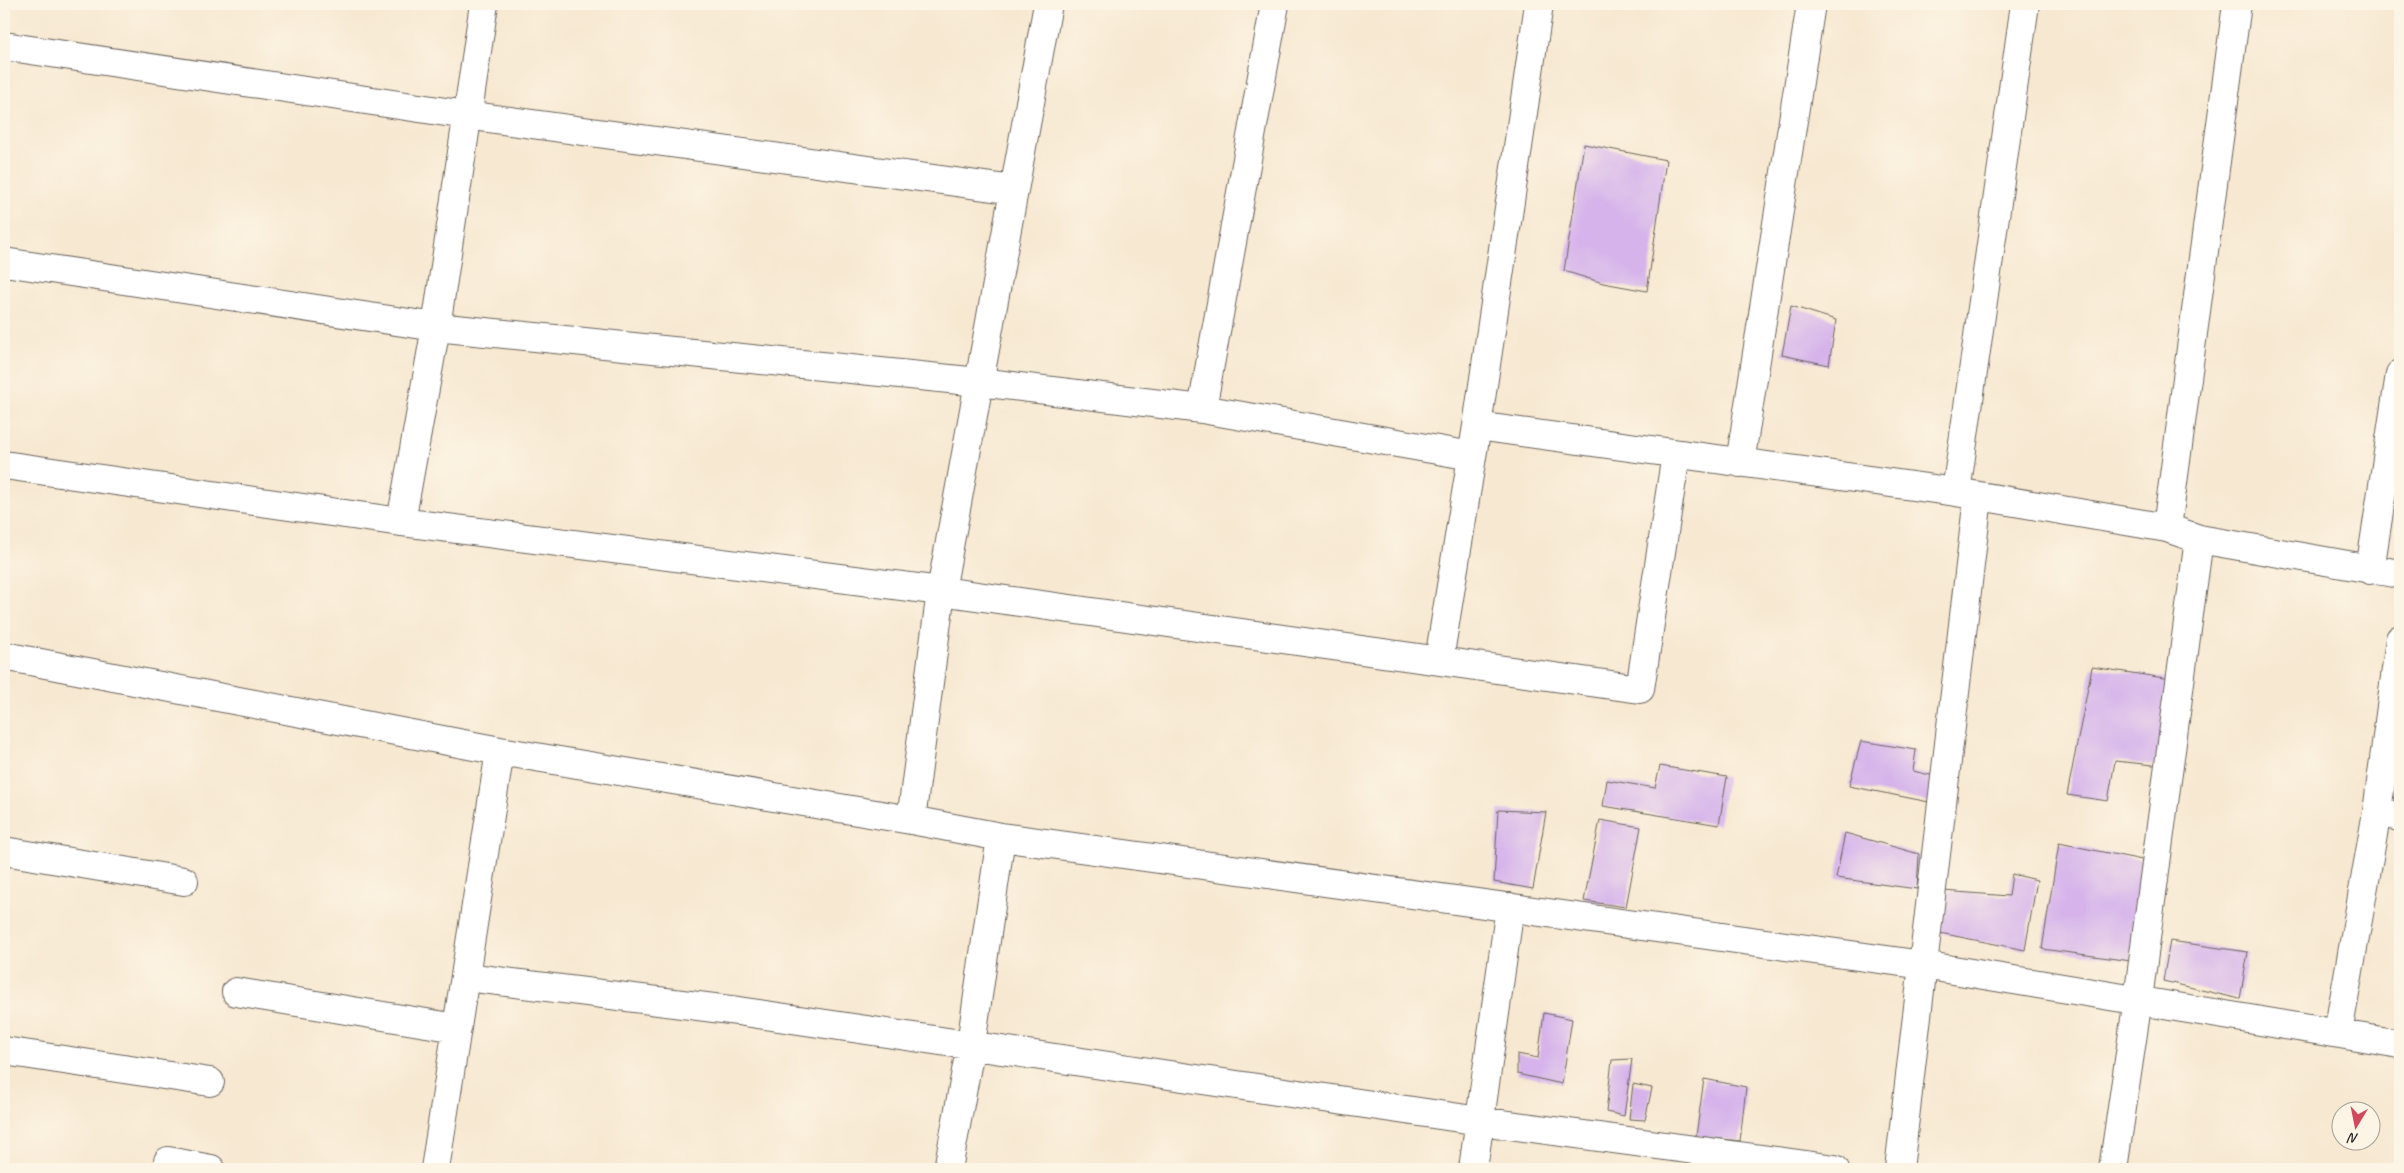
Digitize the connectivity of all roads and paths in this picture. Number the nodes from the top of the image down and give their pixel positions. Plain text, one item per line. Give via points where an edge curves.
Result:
1 (484, 4) edge
2 (1048, 4) edge
3 (1275, 4) edge
4 (1539, 4) edge
5 (1811, 4) edge
6 (2025, 4) edge
7 (2237, 4) edge
8 (4, 46) edge
9 (466, 115) junction
10 (1014, 190) junction
11 (4, 262) edge
12 (436, 327) junction
13 (2400, 374) edge
14 (979, 382) junction
15 (1202, 409) junction
16 (1476, 426) junction
17 (1676, 454) junction
18 (1472, 456) junction
19 (1740, 463) junction
20 (4, 465) edge
21 (1967, 494) junction
22 (401, 522) junction
23 (2167, 528) junction
24 (2199, 539) junction
25 (2370, 570) junction
26 (2400, 574) edge
27 (941, 591) junction
28 (2400, 639) edge
29 (4, 656) edge
30 (1439, 660) junction
31 (500, 751) junction
32 (2388, 815) edge
33 (911, 820) junction
34 (1001, 837) junction
35 (4, 851) edge
36 (184, 881) dead end
37 (1510, 907) junction
38 (1923, 964) junction
39 (466, 977) junction
40 (236, 992) dead end
41 (2138, 999) junction
42 (457, 1028) junction
43 (2338, 1033) junction
44 (971, 1044) junction
45 (2400, 1044) edge
46 (4, 1051) edge
47 (210, 1082) dead end
48 (1480, 1121) junction
49 (168, 1161) dead end
50 (211, 1169) edge
51 (435, 1169) edge
52 (948, 1169) edge
53 (1473, 1169) edge
54 (1836, 1169) edge
55 (1900, 1169) edge
56 (2113, 1169) edge

1 - 9 street
2 - 10 street
3 - 15 street
4 - 16 street
5 - 19 street
6 - 21 street
7 - 23 street
8 - 9 street
9 - 10 street
9 - 12 street
10 - 14 street
11 - 12 street
12 - 14 street
12 - 22 street
13 - 25 street
14 - 15 street
14 - 27 street
15 - 18 street
16 - 17 street
16 - 18 street
17 - 19 street
17 - 30 street via 1640,689
18 - 30 street
19 - 21 street
20 - 22 street
21 - 23 street
21 - 38 street
22 - 27 street
23 - 24 street
24 - 25 street
24 - 41 street
25 - 26 street
27 - 30 street
27 - 33 street
28 - 32 street
29 - 31 street
31 - 33 street
31 - 39 street
32 - 43 street
33 - 34 street
34 - 37 street
34 - 44 street
35 - 36 street
37 - 38 street
37 - 48 street
38 - 41 street
38 - 55 street
39 - 42 street
39 - 44 street via 738,1010
40 - 42 street
41 - 43 street
41 - 56 street
42 - 51 street
43 - 45 street
44 - 48 street
44 - 52 street
46 - 47 street
48 - 53 street
48 - 54 street
49 - 50 street

